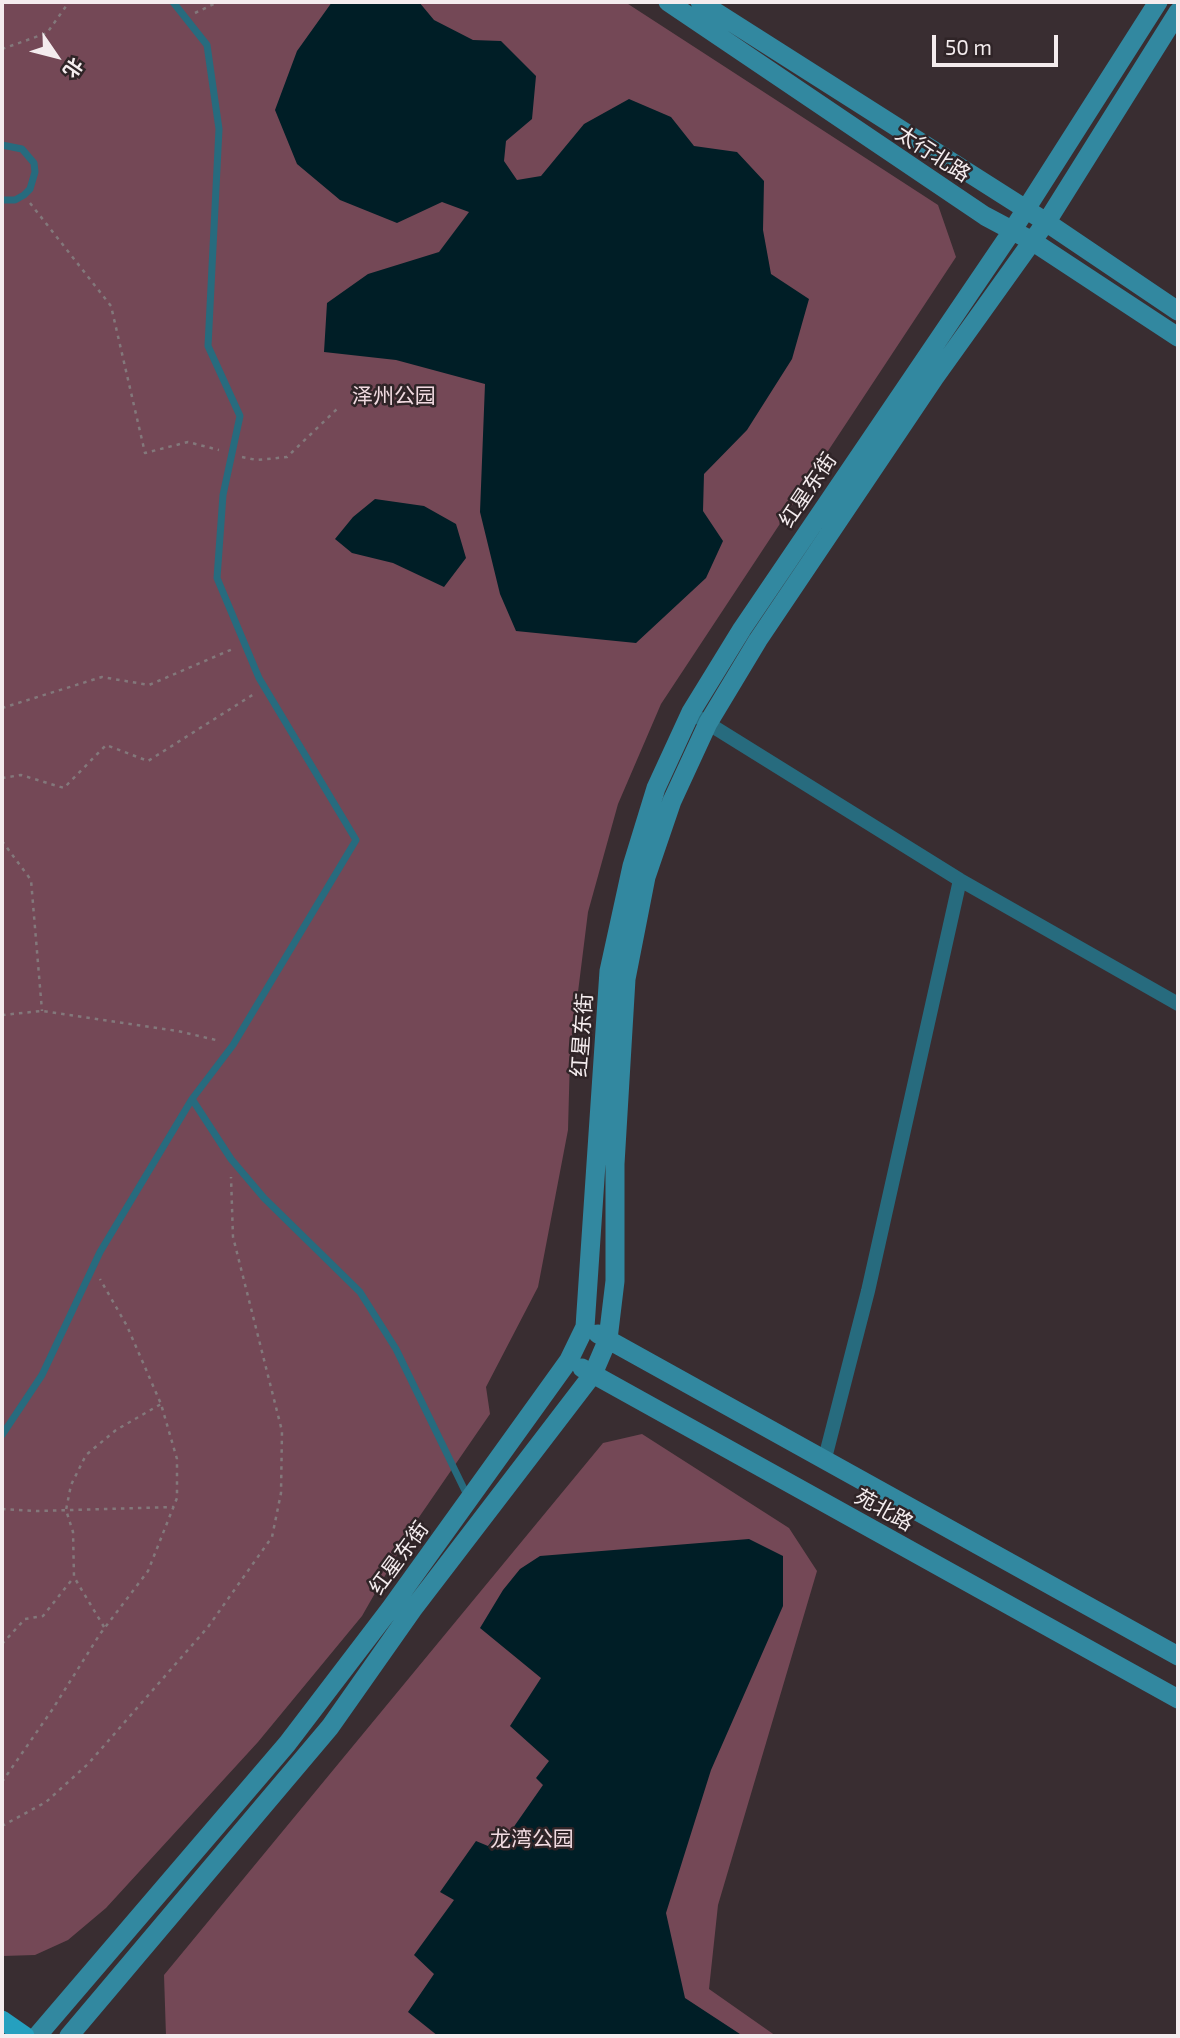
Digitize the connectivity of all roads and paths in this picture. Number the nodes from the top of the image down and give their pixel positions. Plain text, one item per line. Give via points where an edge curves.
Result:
1 (69, 2) edge
2 (173, 2) edge
3 (218, 2) edge
4 (668, 2) edge
5 (700, 2) edge
6 (1158, 2) edge
7 (1178, 12) edge
8 (186, 18) junction
9 (2, 49) edge
10 (2, 145) edge
11 (24, 195) junction
12 (2, 200) edge
13 (1025, 210) junction
14 (1046, 222) junction
15 (1012, 232) junction
16 (1031, 241) junction
17 (1178, 311) edge
18 (1178, 337) edge
19 (337, 409) dead end
20 (231, 454) junction
21 (245, 644) junction
22 (265, 688) junction
23 (2, 708) edge
24 (699, 718) junction
25 (2, 778) edge
26 (2, 841) edge
27 (960, 880) junction
28 (1178, 1004) edge
29 (42, 1011) junction
30 (2, 1016) edge
31 (233, 1045) junction
32 (192, 1099) junction
33 (231, 1159) junction
34 (93, 1267) junction
35 (585, 1327) junction
36 (608, 1339) junction
37 (569, 1360) junction
38 (593, 1374) junction
39 (162, 1404) junction
40 (2, 1435) edge
41 (825, 1458) junction
42 (469, 1499) junction
43 (174, 1507) junction
44 (2, 1509) edge
45 (66, 1510) junction
46 (75, 1577) junction
47 (104, 1628) junction
48 (2, 1634) edge
49 (5, 1639) junction
50 (2, 1644) edge
51 (1178, 1656) edge
52 (1178, 1699) edge
53 (2, 1783) edge
54 (2, 1826) edge
55 (2, 2020) edge
56 (25, 2036) edge
57 (37, 2036) edge
58 (69, 2036) edge

1 - 9 path via 47,33
2 - 8 lane
3 - 8 path
4 - 15 main road, 太行北路
5 - 13 main road, 太行北路
6 - 13 main road, 红星东街
7 - 14 main road, 红星东街
8 - 20 lane via 207,46 219,129 208,346 240,416
10 - 11 lane via 22,149 34,163 34,180
11 - 12 lane
11 - 20 path via 111,306 145,453 188,442
13 - 14 main road, 太行北路
13 - 15 main road, 红星东街
14 - 16 main road, 红星东街
14 - 17 main road, 太行北路
15 - 16 main road, 太行北路
15 - 24 main road, 红星东街 via 742,629
16 - 18 main road, 太行北路
16 - 24 main road, 红星东街
19 - 20 path via 287,457 257,460
20 - 21 lane via 217,578
21 - 22 lane
21 - 23 path via 149,685 102,677
22 - 25 path via 148,761 106,745 64,788 21,775
22 - 31 lane via 356,840
24 - 27 street
24 - 35 main road, 红星东街 via 656,788 632,866 609,971
24 - 36 main road, 红星东街 via 646,877 626,979 615,1164 615,1281
26 - 29 path via 31,880
27 - 28 street
27 - 41 street via 868,1291
29 - 30 path
29 - 31 path via 178,1031
31 - 32 lane
32 - 33 lane
32 - 34 lane
33 - 42 lane via 360,1292 396,1349
33 - 54 path via 233,1237 282,1431 281,1493 272,1537 208,1627 88,1764 46,1802
34 - 39 path via 127,1326
34 - 40 lane via 41,1375
35 - 36 main road, 苑北路
35 - 37 main road, 红星东街
36 - 38 main road, 红星东街
36 - 41 main road, 苑北路
37 - 38 main road, 苑北路
37 - 42 main road, 红星东街
38 - 52 main road, 苑北路
38 - 58 main road, 红星东街 via 413,1609 330,1727
39 - 43 path via 177,1459
39 - 45 path via 116,1430 86,1455 71,1485
41 - 51 main road, 苑北路
42 - 57 main road, 红星东街 via 287,1744
43 - 45 path
43 - 47 path via 148,1572
44 - 45 path
45 - 46 path via 73,1532
46 - 47 path
46 - 49 path via 43,1616 25,1619
47 - 53 path
48 - 49 path
49 - 50 path
55 - 56 main road

